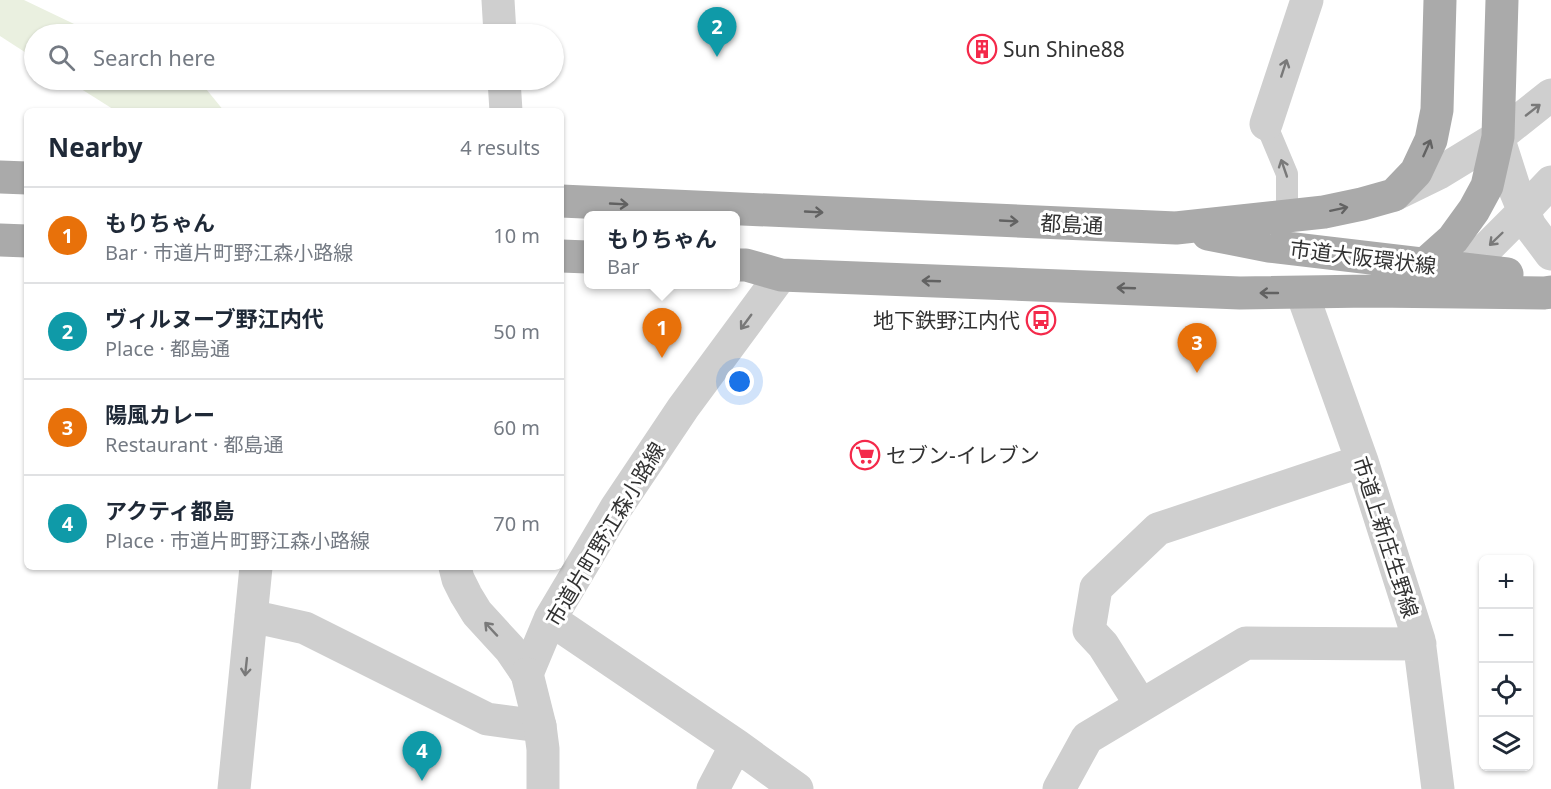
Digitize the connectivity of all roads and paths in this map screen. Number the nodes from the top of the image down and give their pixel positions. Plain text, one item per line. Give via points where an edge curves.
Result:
1 (498, 0) edge
2 (1307, 0) edge
3 (1440, 0) edge
4 (1502, 0) edge
5 (499, 24) edge
6 (505, 90) edge
7 (1551, 95) edge
8 (506, 108) edge
9 (1266, 124) joint
10 (1498, 137) junction
11 (0, 177) edge
12 (24, 178) edge
13 (1551, 182) edge
14 (1394, 195) junction
15 (564, 201) edge
16 (1524, 211) junction
17 (1287, 216) junction
18 (1176, 228) junction
19 (0, 240) edge
20 (24, 241) edge
21 (1551, 254) edge
22 (1425, 264) junction
23 (740, 265) edge
24 (1462, 269) junction
25 (781, 275) junction
26 (1551, 279) edge
27 (1370, 291) junction
28 (1551, 292) edge
29 (1302, 293) junction
30 (1362, 461) junction
31 (255, 570) edge
32 (456, 570) edge
33 (251, 616) junction
34 (550, 620) junction
35 (1420, 644) junction
36 (527, 674) junction
37 (1141, 705) junction
38 (540, 726) junction
39 (736, 745) junction
40 (234, 789) edge
41 (543, 789) edge
42 (713, 789) edge
43 (796, 789) edge
44 (1059, 789) edge
45 (1438, 789) edge

1 - 5 street
9 -> 2 street
14 -> 3 main road via 1416,172 1431,140 1437,110
4 - 10 main road
6 - 8 street
10 -> 7 street, 都島通
17 -> 9 lane via 1287,174
10 - 14 street, 都島通
10 - 16 street
10 - 22 main road via 1487,186 1474,210 1453,239
11 - 12 main road
13 - 16 street
17 -> 14 main road, 都島通 via 1324,212
15 -> 18 main road, 都島通
16 - 21 street
16 -> 24 street
17 - 18 main road, 都島通
18 - 22 main road, 市道大阪環状線 via 1269,246
19 - 20 main road
22 - 24 main road, 市道大阪環状線
22 - 27 main road via 1416,265
23 - 25 main road
24 - 26 main road, 市道大阪環状線
24 - 27 street
29 -> 25 main road
25 -> 34 street, 市道片町野江森小路線 via 628,489
27 - 28 main road, 市道大阪環状線
27 - 29 main road
29 - 30 street, 市道上新庄生野線
30 - 35 street, 市道上新庄生野線
30 - 37 street via 1158,530 1096,588 1089,630
31 - 33 street
36 -> 32 street via 477,613
33 - 38 street via 305,628 487,719
33 -> 40 street
34 - 36 street, 市道片町野江森小路線
34 - 39 street
35 - 37 street via 1246,643
35 - 45 street, 市道上新庄生野線
36 - 38 street
37 - 44 street via 1087,738
38 - 41 street
39 - 42 street
39 - 43 street

